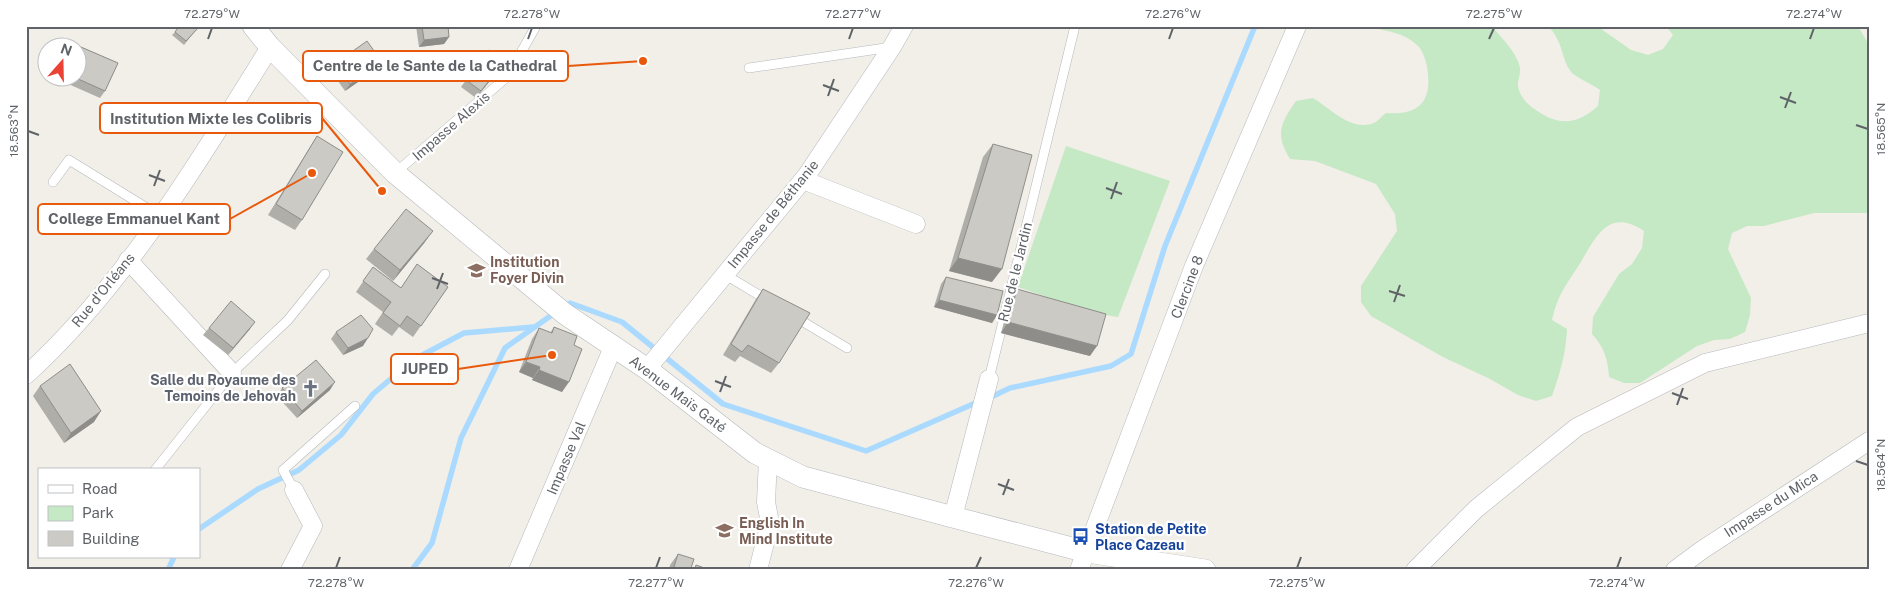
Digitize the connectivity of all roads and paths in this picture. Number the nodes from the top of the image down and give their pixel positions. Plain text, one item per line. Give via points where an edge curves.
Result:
1 (253, 26) edge
2 (536, 26) edge
3 (904, 26) edge
4 (1075, 26) edge
5 (1297, 26) edge
6 (270, 47) junction
7 (892, 47) junction
8 (749, 68) dead end
9 (396, 173) junction
10 (803, 180) junction
11 (53, 182) dead end
12 (160, 216) junction
13 (916, 224) dead end
14 (128, 260) junction
15 (325, 274) dead end
16 (724, 274) junction
17 (1869, 323) edge
18 (614, 345) junction
19 (847, 348) dead end
20 (650, 365) junction
21 (232, 373) junction
22 (26, 375) edge
23 (989, 379) joint
24 (355, 406) dead end
25 (1869, 441) edge
26 (768, 459) junction
27 (157, 468) edge
28 (294, 490) joint
29 (953, 518) junction
30 (1083, 561) edge
31 (290, 570) edge
32 (518, 570) edge
33 (758, 570) edge
34 (1205, 570) edge
35 (1415, 570) edge
36 (1675, 570) edge

1 - 6 street, Avenue Maïs Gaté
2 - 9 lane, Impasse Alexis via 507,77
3 - 7 street, Impasse de Béthanie
4 - 23 lane, Rue de le Jardin
5 - 30 street, Clercine 8 via 1194,266
6 - 9 street, Avenue Maïs Gaté
6 - 12 street, Rue d'Orléans
7 - 8 lane
7 - 10 street, Impasse de Béthanie
9 - 18 street, Avenue Maïs Gaté via 560,309
10 - 13 street
10 - 16 street, Impasse de Béthanie
11 - 12 lane via 69,160
12 - 14 street, Rue d'Orléans
14 - 21 street
14 - 22 street, Rue d'Orléans via 58,346
15 - 21 lane via 288,320
16 - 19 lane
16 - 20 street, Impasse de Béthanie
17 - 35 street via 1705,363 1577,427 1476,509
18 - 20 street, Avenue Maïs Gaté
18 - 32 street, Impasse Val
20 - 26 street, Avenue Maïs Gaté via 755,453
21 - 27 lane
23 - 29 street, Rue de le Jardin
24 - 28 lane via 283,470
25 - 36 street, Impasse du Mica
26 - 29 street, Avenue Maïs Gaté via 803,477
26 - 33 street via 766,502 770,523
28 - 31 street via 313,526
29 - 30 street, Avenue Maïs Gaté
30 - 34 street, Avenue Maïs Gaté

